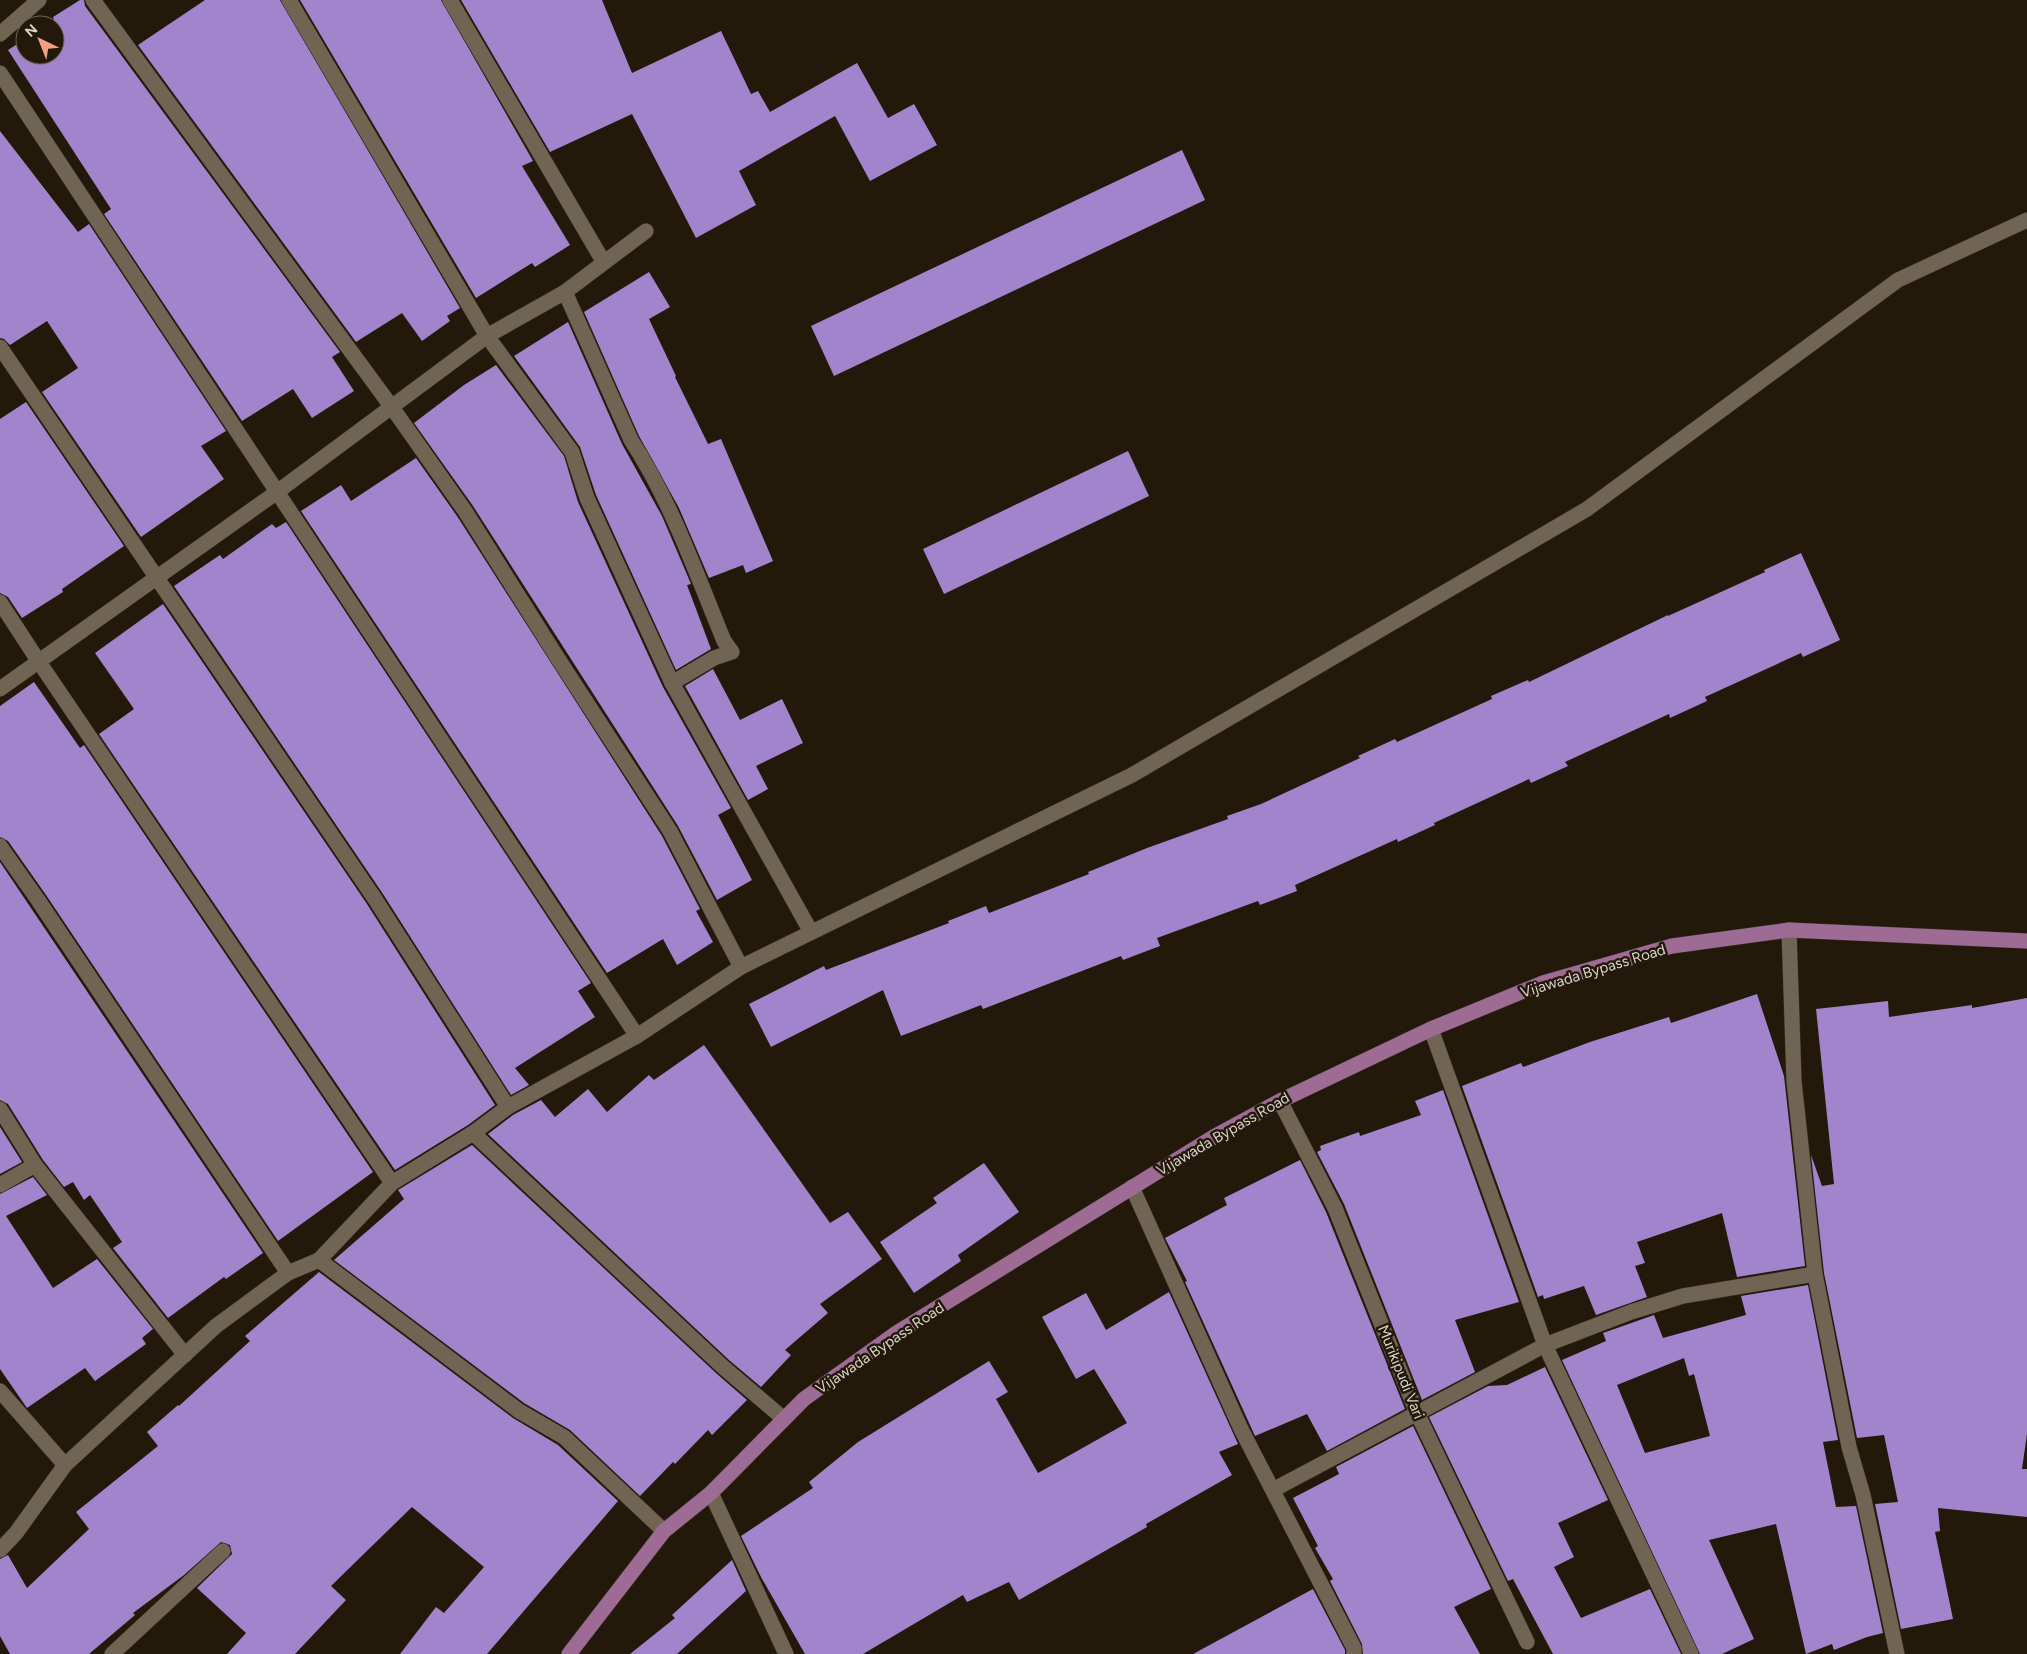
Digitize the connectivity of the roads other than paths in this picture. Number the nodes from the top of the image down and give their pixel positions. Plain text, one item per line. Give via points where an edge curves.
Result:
1 (39, 0) edge
2 (93, 0) edge
3 (290, 0) edge
4 (450, 0) edge
5 (0, 34) edge
6 (0, 73) edge
7 (2027, 220) edge
8 (646, 231) dead end
9 (603, 261) junction
10 (565, 292) junction
11 (487, 336) junction
12 (0, 347) edge
13 (391, 406) junction
14 (277, 492) junction
15 (157, 577) junction
16 (0, 602) edge
17 (39, 662) junction
18 (672, 683) junction
19 (0, 689) edge
20 (0, 846) edge
21 (1789, 930) junction
22 (811, 932) junction
23 (2027, 941) edge
24 (741, 967) junction
25 (1431, 1029) junction
26 (637, 1036) junction
27 (1280, 1101) junction
28 (508, 1107) junction
29 (0, 1109) edge
30 (473, 1133) junction
31 (35, 1165) junction
32 (392, 1183) junction
33 (0, 1185) edge
34 (1132, 1187) junction
35 (319, 1260) junction
36 (288, 1273) junction
37 (1816, 1274) junction
38 (1545, 1345) junction
39 (184, 1355) junction
40 (0, 1391) edge
41 (1416, 1413) junction
42 (784, 1419) junction
43 (64, 1465) junction
44 (1273, 1490) junction
45 (711, 1493) junction
46 (664, 1531) junction
47 (0, 1550) edge
48 (223, 1551) dead end
49 (1526, 1642) dead end
50 (112, 1654) edge
51 (569, 1654) edge
52 (786, 1654) edge
53 (1354, 1654) edge
54 (1691, 1654) edge
55 (1896, 1654) edge

1 - 5 street
2 - 13 street
3 - 11 street
4 - 9 street
6 - 14 street
7 - 22 street via 1898,280 1579,514 1132,775
8 - 9 street
9 - 10 street
10 - 11 street
10 - 18 street via 631,440 662,495 724,641 732,652 714,658
11 - 13 street
11 - 18 street via 572,452 587,498
12 - 15 street
13 - 14 street
13 - 24 street via 465,511 670,831
14 - 15 street
14 - 26 street
15 - 17 street
15 - 28 street via 375,899
16 - 17 street
17 - 19 street
17 - 32 street
18 - 22 street
20 - 36 street
21 - 23 main road, Vijawada Bypass Road
21 - 25 main road, Vijawada Bypass Road via 1672,946 1543,983
21 - 37 street via 1794,1081
22 - 24 street
24 - 26 street
25 - 27 main road, Vijawada Bypass Road
25 - 38 street
26 - 28 street
27 - 34 main road, Vijawada Bypass Road
27 - 41 street, Murikipudi Vari via 1335,1208
28 - 30 street
29 - 31 street
30 - 32 street
30 - 42 street via 723,1367
31 - 33 street
31 - 39 street
32 - 35 street
34 - 42 main road, Vijawada Bypass Road via 895,1334 804,1399
34 - 44 street via 1241,1429
35 - 36 street
35 - 46 street via 519,1411 564,1437
36 - 39 street via 216,1326
37 - 38 street via 1683,1296
37 - 55 street via 1850,1448
38 - 41 street
38 - 54 street
39 - 43 street
40 - 43 street
41 - 44 street
41 - 49 street, Murikipudi Vari
42 - 45 main road, Vijawada Bypass Road
43 - 47 street via 16,1533
44 - 53 street via 1354,1648
45 - 46 main road, Vijawada Bypass Road
45 - 52 street
46 - 51 main road, Vijawada Bypass Road
48 - 50 street

